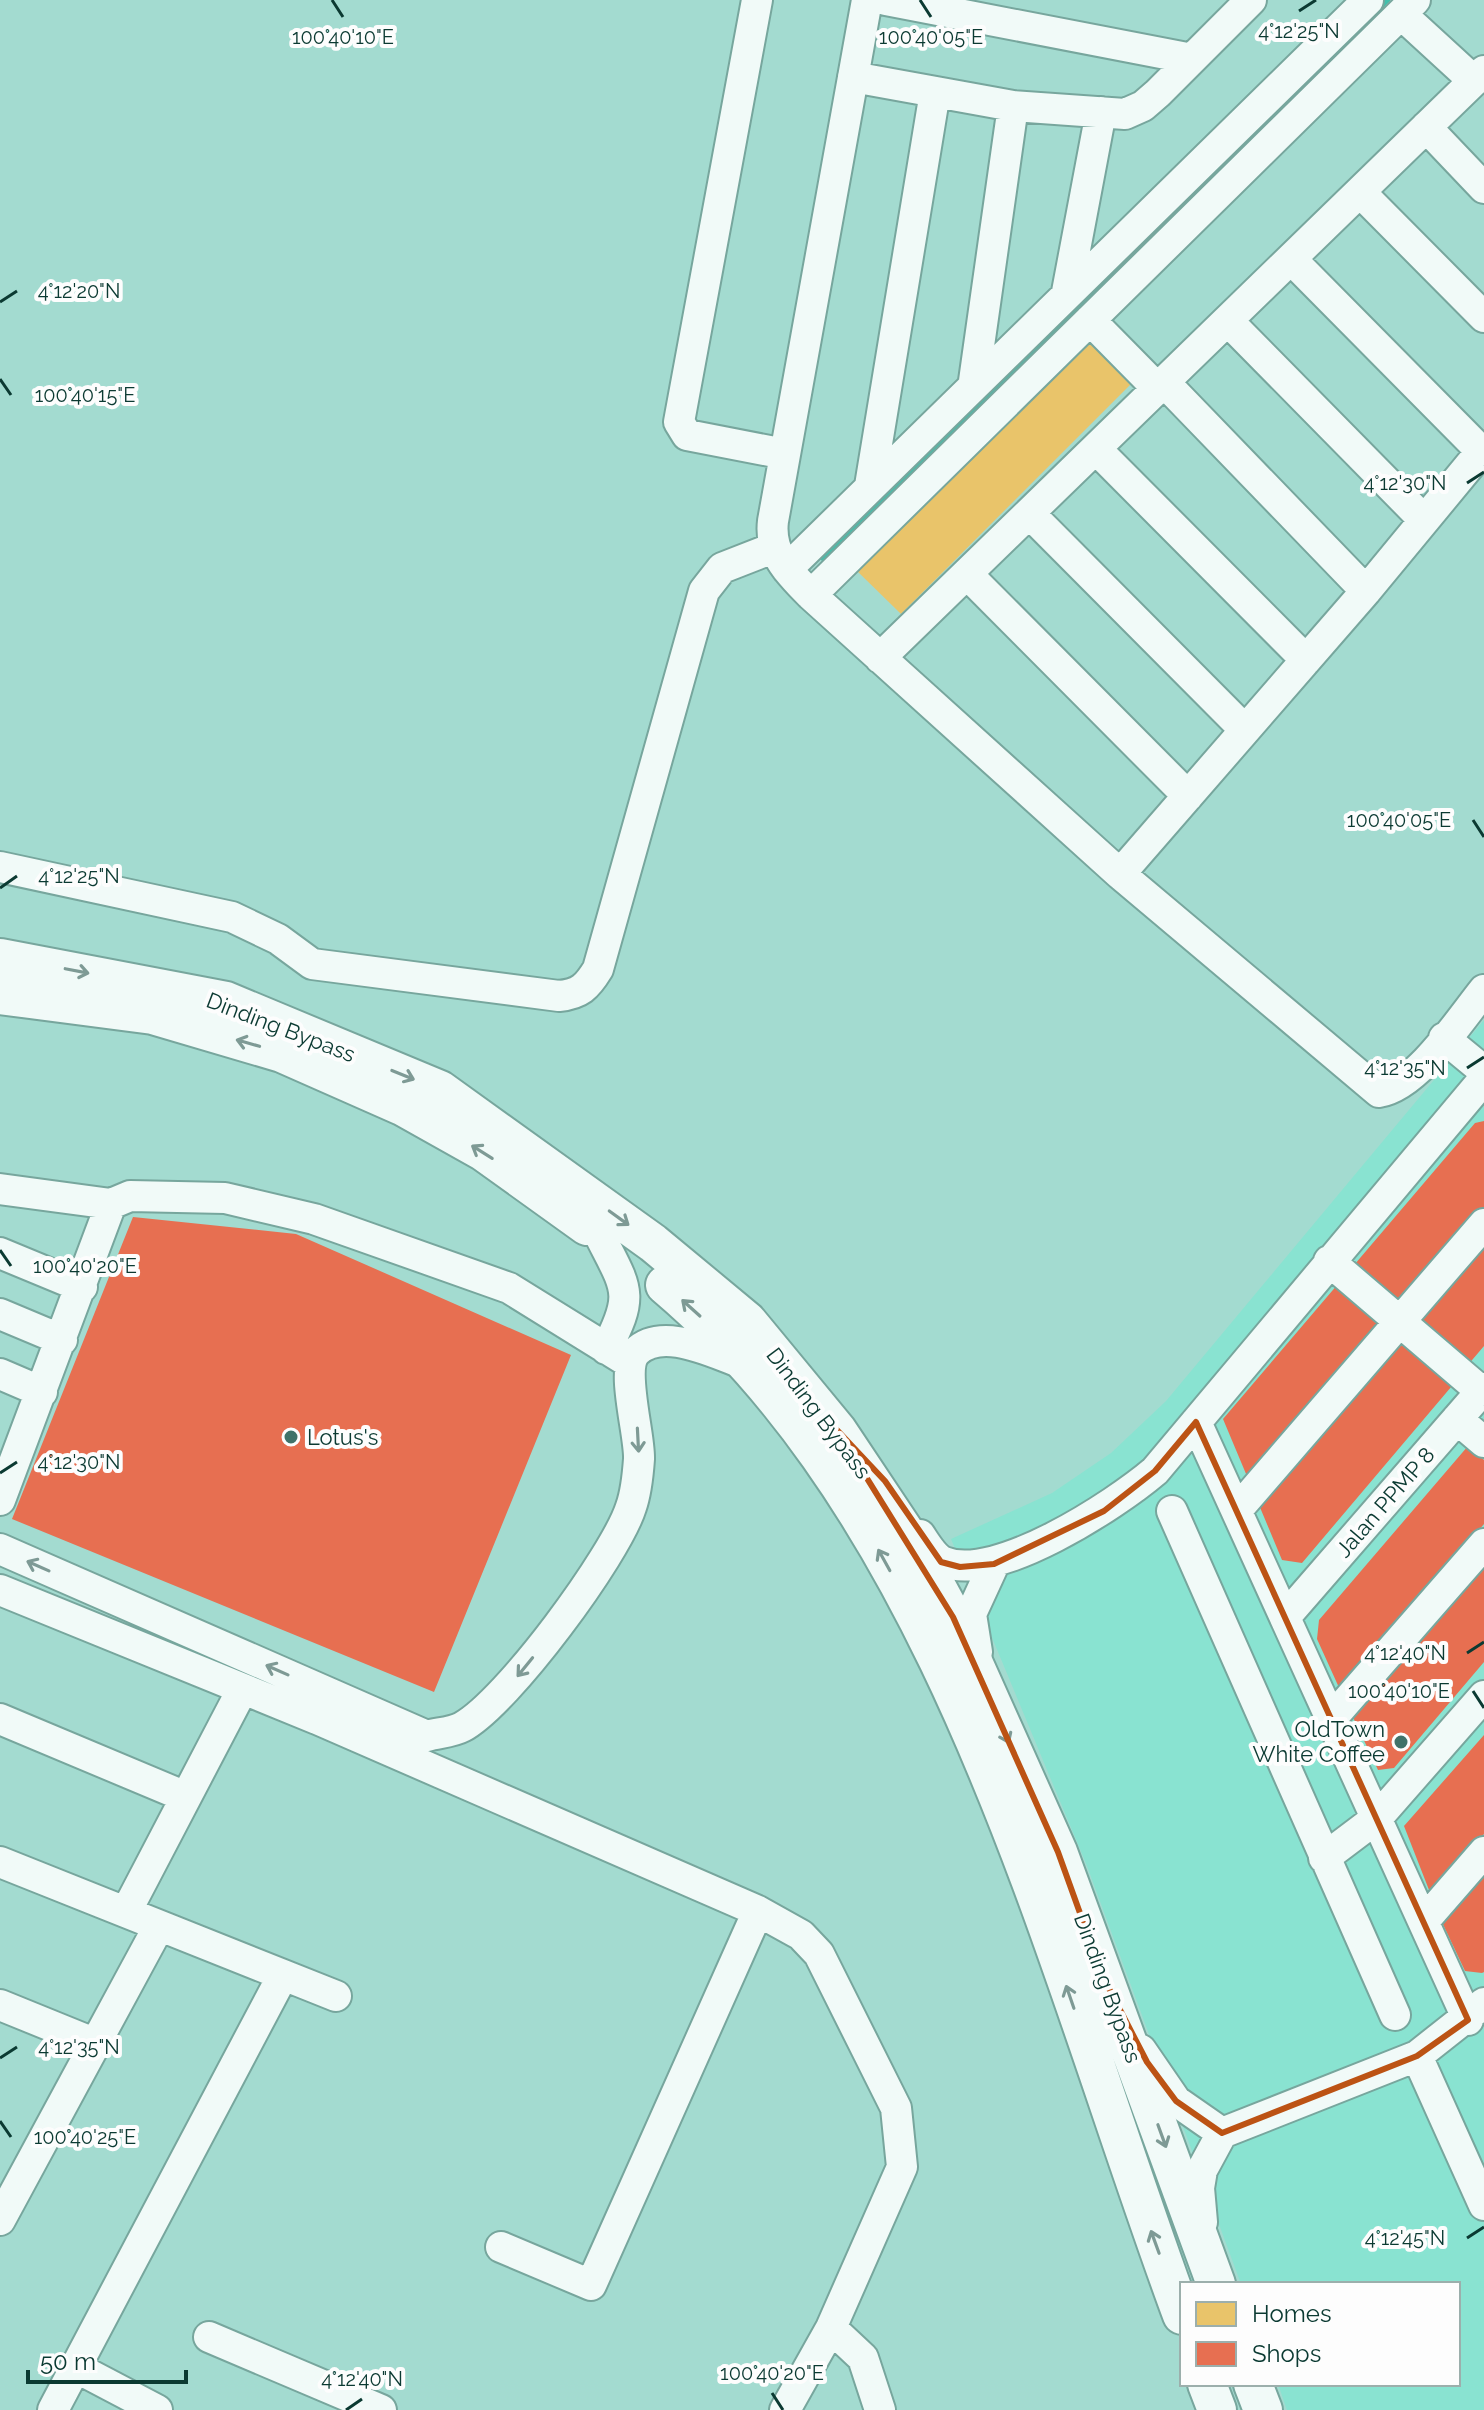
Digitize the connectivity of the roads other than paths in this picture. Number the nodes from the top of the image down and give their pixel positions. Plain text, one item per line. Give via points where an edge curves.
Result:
1 (757, 0) edge
2 (867, 0) edge
3 (886, 0) edge
4 (1368, 0) edge
5 (1244, 2) edge
6 (1408, 7) edge
7 (1192, 59) junction
8 (1479, 76) edge
9 (853, 77) junction
10 (935, 92) junction
11 (1013, 106) junction
12 (1101, 112) junction
13 (1426, 127) junction
14 (1484, 188) edge
15 (1360, 192) junction
16 (1291, 259) junction
17 (1067, 292) junction
18 (1484, 317) edge
19 (1090, 320) junction
20 (1228, 321) junction
21 (974, 381) junction
22 (1162, 386) junction
23 (1483, 449) edge
24 (1097, 450) junction
25 (785, 454) junction
26 (870, 486) junction
27 (1031, 515) junction
28 (1424, 520) junction
29 (780, 558) junction
30 (968, 575) junction
31 (1366, 591) junction
32 (811, 595) junction
33 (880, 658) junction
34 (1306, 660) junction
35 (1245, 730) junction
36 (1188, 796) junction
37 (0, 867) edge
38 (1120, 874) junction
39 (0, 958) edge
40 (1484, 990) edge
41 (0, 995) edge
42 (1444, 1038) junction
43 (1481, 1066) edge
44 (0, 1189) edge
45 (111, 1204) junction
46 (1484, 1224) edge
47 (599, 1234) junction
48 (0, 1253) edge
49 (1329, 1261) junction
50 (82, 1287) junction
51 (0, 1314) edge
52 (1400, 1322) junction
53 (62, 1340) junction
54 (618, 1356) junction
55 (745, 1363) junction
56 (0, 1374) edge
57 (1482, 1390) edge
58 (42, 1392) junction
59 (1457, 1419) junction
60 (1196, 1422) junction
61 (837, 1430) junction
62 (11, 1439) edge
63 (1484, 1442) edge
64 (1, 1495) edge
65 (1237, 1510) junction
66 (1172, 1511) dead end
67 (1484, 1544) edge
68 (0, 1549) edge
69 (994, 1564) junction
70 (0, 1590) edge
71 (1286, 1616) junction
72 (984, 1689) junction
73 (242, 1690) junction
74 (1484, 1696) edge
75 (323, 1706) junction
76 (1332, 1718) junction
77 (0, 1719) edge
78 (186, 1797) junction
79 (1377, 1818) junction
80 (1484, 1852) edge
81 (1324, 1858) junction
82 (0, 1862) edge
83 (758, 1911) junction
84 (126, 1912) junction
85 (1424, 1921) junction
86 (159, 1926) junction
87 (283, 1975) junction
88 (1103, 1977) junction
89 (336, 1996) dead end
90 (0, 2005) edge
91 (1476, 2011) edge
92 (1395, 2015) dead end
93 (96, 2044) junction
94 (1417, 2056) junction
95 (1222, 2133) junction
96 (1484, 2205) edge
97 (0, 2220) edge
98 (501, 2247) dead end
99 (1216, 2282) edge
100 (1217, 2282) edge
101 (1180, 2309) edge
102 (831, 2328) junction
103 (209, 2337) dead end
104 (77, 2368) junction
105 (1208, 2386) edge
106 (1254, 2386) edge
107 (53, 2410) edge
108 (157, 2410) edge
109 (381, 2410) edge
110 (785, 2410) edge
111 (880, 2410) edge
112 (1217, 2410) edge
113 (1263, 2410) edge

1 - 25 street via 679,422 687,435
2 - 9 street
3 - 7 street
4 - 17 street
5 - 7 street
6 - 8 street
6 - 19 street
7 - 12 street via 1143,106 1125,114
8 - 13 street
9 - 10 street
9 - 25 street
10 - 11 street
10 - 26 street
11 - 12 street
11 - 21 street
12 - 17 street
13 - 14 street
13 - 15 street
15 - 16 street
15 - 18 street
16 - 20 street
16 - 23 street
17 - 21 street
19 - 22 street
19 - 32 street
20 - 22 street
20 - 28 street
21 - 26 street
22 - 24 street
22 - 31 street
23 - 28 street
24 - 27 street
24 - 34 street
25 - 29 street via 773,521
26 - 29 street
27 - 30 street
27 - 35 street
28 - 31 street
29 - 32 street
29 - 37 street via 722,568 704,591 598,969 576,995 312,964 278,939 232,917
30 - 33 street
30 - 36 street
31 - 34 street
32 - 33 street
33 - 38 street
34 - 35 street
35 - 36 street
36 - 38 street
38 - 42 street via 1379,1092 1395,1089
39 -> 61 main road, Dinding Bypass via 226,1001 440,1090 653,1243 747,1321
40 - 42 street
47 -> 41 main road, Dinding Bypass via 484,1152 402,1106 282,1053 153,1015
42 - 43 street
43 - 49 street
44 - 45 street
45 - 50 street
45 - 54 street via 130,1196 225,1198 314,1219 509,1288
46 - 52 street
47 - 54 street via 627,1299
55 -> 47 main road, Dinding Bypass via 696,1311
48 - 50 street
49 - 52 street
49 - 60 street
50 - 53 street
51 - 53 street
52 - 57 street
52 - 65 street
53 - 58 street
54 - 55 street via 666,1341
54 -> 75 street via 639,1459 631,1507 612,1547 524,1671 462,1727 427,1736
101 -> 55 main road, Dinding Bypass via 1039,1906 965,1720 922,1628 844,1487
56 - 58 street
57 - 59 street, Jalan PPMP 8
58 - 62 street
59 - 63 street
59 - 71 street, Jalan PPMP 8
60 - 65 street
60 - 69 street via 1155,1471 1116,1503
61 - 69 street via 885,1481 941,1562 960,1567
61 - 72 main road, Dinding Bypass via 915,1547
62 - 64 street
65 - 71 street
66 - 81 street
67 - 76 street
75 -> 68 street
69 - 72 street via 971,1614
70 - 73 street
71 - 76 street
72 -> 88 main road, Dinding Bypass via 1058,1852
73 - 75 street
73 - 78 street
74 - 79 street
75 - 83 street
76 - 79 street
77 - 78 street
78 - 84 street
79 - 81 street
79 - 85 street
80 - 85 street
81 - 92 street
82 - 84 street
83 - 98 street via 591,2285
83 - 102 street via 801,1935 819,1954 896,2108 902,2167
84 - 86 street
85 - 91 street
86 - 87 street
86 - 93 street
87 - 89 street
87 - 104 street
88 - 95 street via 1157,2077 1194,2117
88 -> 99 main road, Dinding Bypass
90 - 93 street
91 - 94 street
93 - 97 street
94 - 95 street
94 - 96 street
95 - 100 street via 1202,2170 1199,2188
102 - 110 street
102 - 111 street via 863,2358
103 - 109 street
104 - 107 street
104 - 108 street
105 - 112 main road
106 - 113 main road

